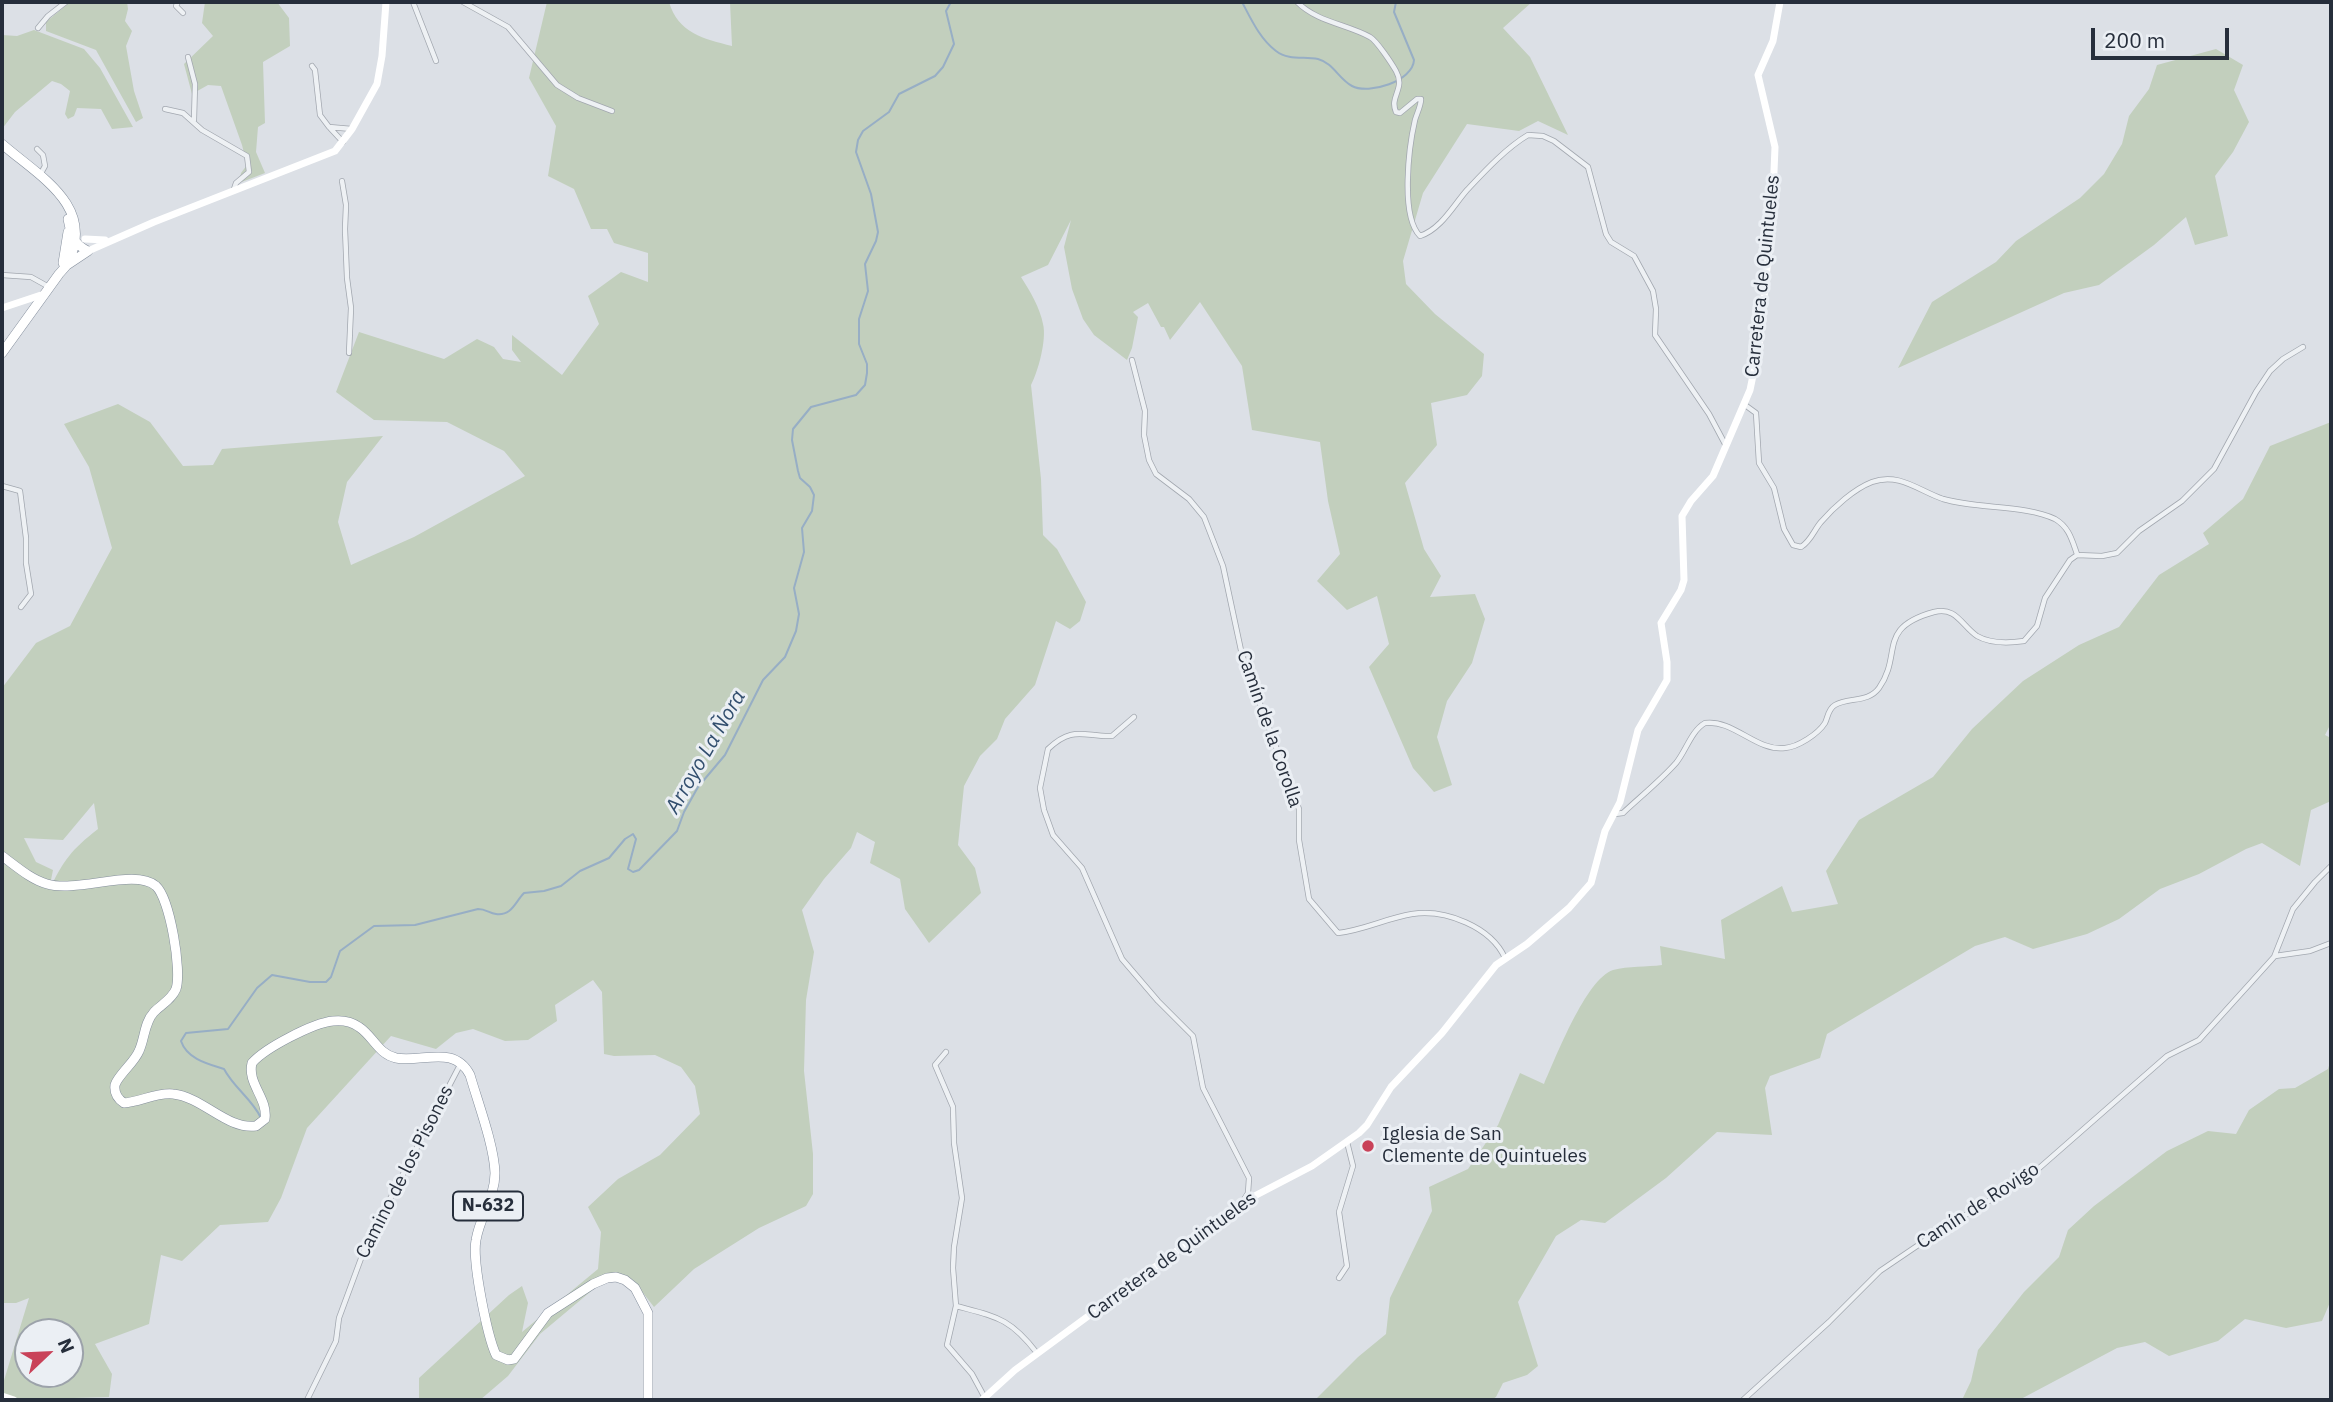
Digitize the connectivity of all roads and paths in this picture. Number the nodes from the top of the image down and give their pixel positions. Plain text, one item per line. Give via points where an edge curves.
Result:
1 (66, 2) edge
2 (178, 2) edge
3 (386, 2) edge
4 (412, 2) edge
5 (463, 2) edge
6 (1297, 2) edge
7 (1780, 2) edge
8 (183, 13) dead end
9 (38, 28) dead end
10 (188, 57) dead end
11 (436, 61) dead end
12 (312, 66) dead end
13 (164, 110) dead end
14 (612, 111) dead end
15 (194, 121) junction
16 (329, 127) junction
17 (352, 129) junction
18 (343, 143) junction
19 (2, 144) edge
20 (37, 149) dead end
21 (39, 176) junction
22 (342, 181) dead end
23 (234, 190) junction
24 (61, 196) junction
25 (68, 219) junction
26 (110, 240) junction
27 (81, 242) junction
28 (88, 251) junction
29 (66, 253) junction
30 (68, 265) junction
31 (59, 274) junction
32 (2, 275) edge
33 (47, 290) junction
34 (2, 308) edge
35 (2303, 347) dead end
36 (2, 352) edge
37 (349, 353) dead end
38 (1132, 360) dead end
39 (1745, 405) junction
40 (1725, 444) junction
41 (2, 486) edge
42 (2077, 555) junction
43 (21, 607) dead end
44 (1134, 717) dead end
45 (1614, 814) junction
46 (2, 856) edge
47 (2331, 866) edge
48 (2331, 943) edge
49 (2274, 957) junction
50 (1506, 958) junction
51 (946, 1052) dead end
52 (461, 1062) junction
53 (1347, 1141) junction
54 (1242, 1202) junction
55 (1339, 1278) dead end
56 (956, 1306) junction
57 (1037, 1353) junction
58 (2, 1396) edge
59 (983, 1399) edge
60 (14, 1400) edge
61 (307, 1400) edge
62 (648, 1400) edge
63 (1743, 1400) edge

1 - 9 street
2 - 8 street
3 - 17 street via 377,84
4 - 11 street
5 - 14 street via 508,27 557,85
6 - 40 street via 1310,13 1369,36 1399,80 1396,112 1421,99 1414,122 1408,190 1410,214 1420,236 1524,138 1543,136 1588,167 1606,234 1634,256 1653,291 1655,335
7 - 39 street, Carretera de Quintueles via 1773,41 1758,75 1775,158 1759,345
10 - 15 street via 195,84
12 - 16 street via 320,115
13 - 15 street via 176,110
15 - 23 street via 247,156 249,172
16 - 17 street
16 - 18 street
17 - 18 street
18 - 23 street via 326,156
19 - 21 highway
20 - 21 street via 46,166
21 - 24 highway
22 - 37 street via 351,308
23 - 26 street
24 - 25 highway
24 - 27 highway via 71,208
25 - 27 highway via 72,238
25 - 29 highway
26 - 27 street
26 - 28 street
27 - 28 highway
27 - 29 highway
27 - 30 highway
28 - 30 highway
29 - 31 highway
30 - 31 highway
31 - 33 highway
32 - 33 street via 31,277
33 - 34 street
33 - 36 highway
35 - 42 street via 2270,371 2214,469 2182,501 2138,531 2117,553
38 - 50 street, Camín de la Corolla via 1145,411 1149,460 1156,474 1204,517 1223,566 1242,655 1299,809 1309,899 1338,933 1415,914 1447,916 1482,932
39 - 40 street, Carretera de Quintueles
39 - 42 street via 1756,413 1759,463 1774,488 1793,545 1807,544 1820,522 1857,490 1887,479 1902,480 1942,499 1975,507 2006,508 2055,519 2067,528
40 - 45 street, Carretera de Quintueles via 1713,476 1682,516 1684,580 1661,623 1667,680 1637,730
41 - 43 street via 20,491 31,594
42 - 45 street via 2045,598 2040,619 2024,641 1984,639 1947,611 1913,620 1899,630 1876,692 1836,704 1812,735 1778,748 1722,725 1705,723 1668,771 1623,813
44 - 54 street via 1112,736 1076,733 1048,749 1040,783 1044,810 1056,840 1082,868 1122,959 1193,1036 1203,1088 1249,1178
45 - 50 street, Carretera de Quintueles via 1586,890
46 - 52 highway via 46,884 72,887 147,881 158,888 166,904 178,979 172,996 149,1019 140,1050 117,1079 115,1092 124,1103 173,1093 231,1121 256,1125 265,1119 266,1110 252,1080 252,1063 265,1051 323,1023 357,1025 393,1058 442,1056
47 - 49 street, Camín de Rovigo via 2293,909
48 - 49 street
49 - 63 street, Camín de Rovigo via 2196,1042 2167,1056 2029,1177 1880,1271
50 - 53 street, Carretera de Quintueles via 1391,1087 1367,1125
51 - 56 street via 935,1065 953,1107 962,1198 954,1247
52 - 61 street, Camino de los Pisones via 366,1245 339,1318 336,1341
52 - 62 highway, N-632 via 470,1074 495,1172 475,1251 496,1355 514,1359 548,1313 593,1284 616,1277 635,1288 648,1313
53 - 54 street, Carretera de Quintueles via 1312,1166
53 - 55 street via 1353,1166 1339,1212 1348,1266
54 - 57 street, Carretera de Quintueles
56 - 57 street via 994,1315 1018,1330
56 - 59 street via 947,1345 972,1374
57 - 59 street, Carretera de Quintueles
58 - 60 street

